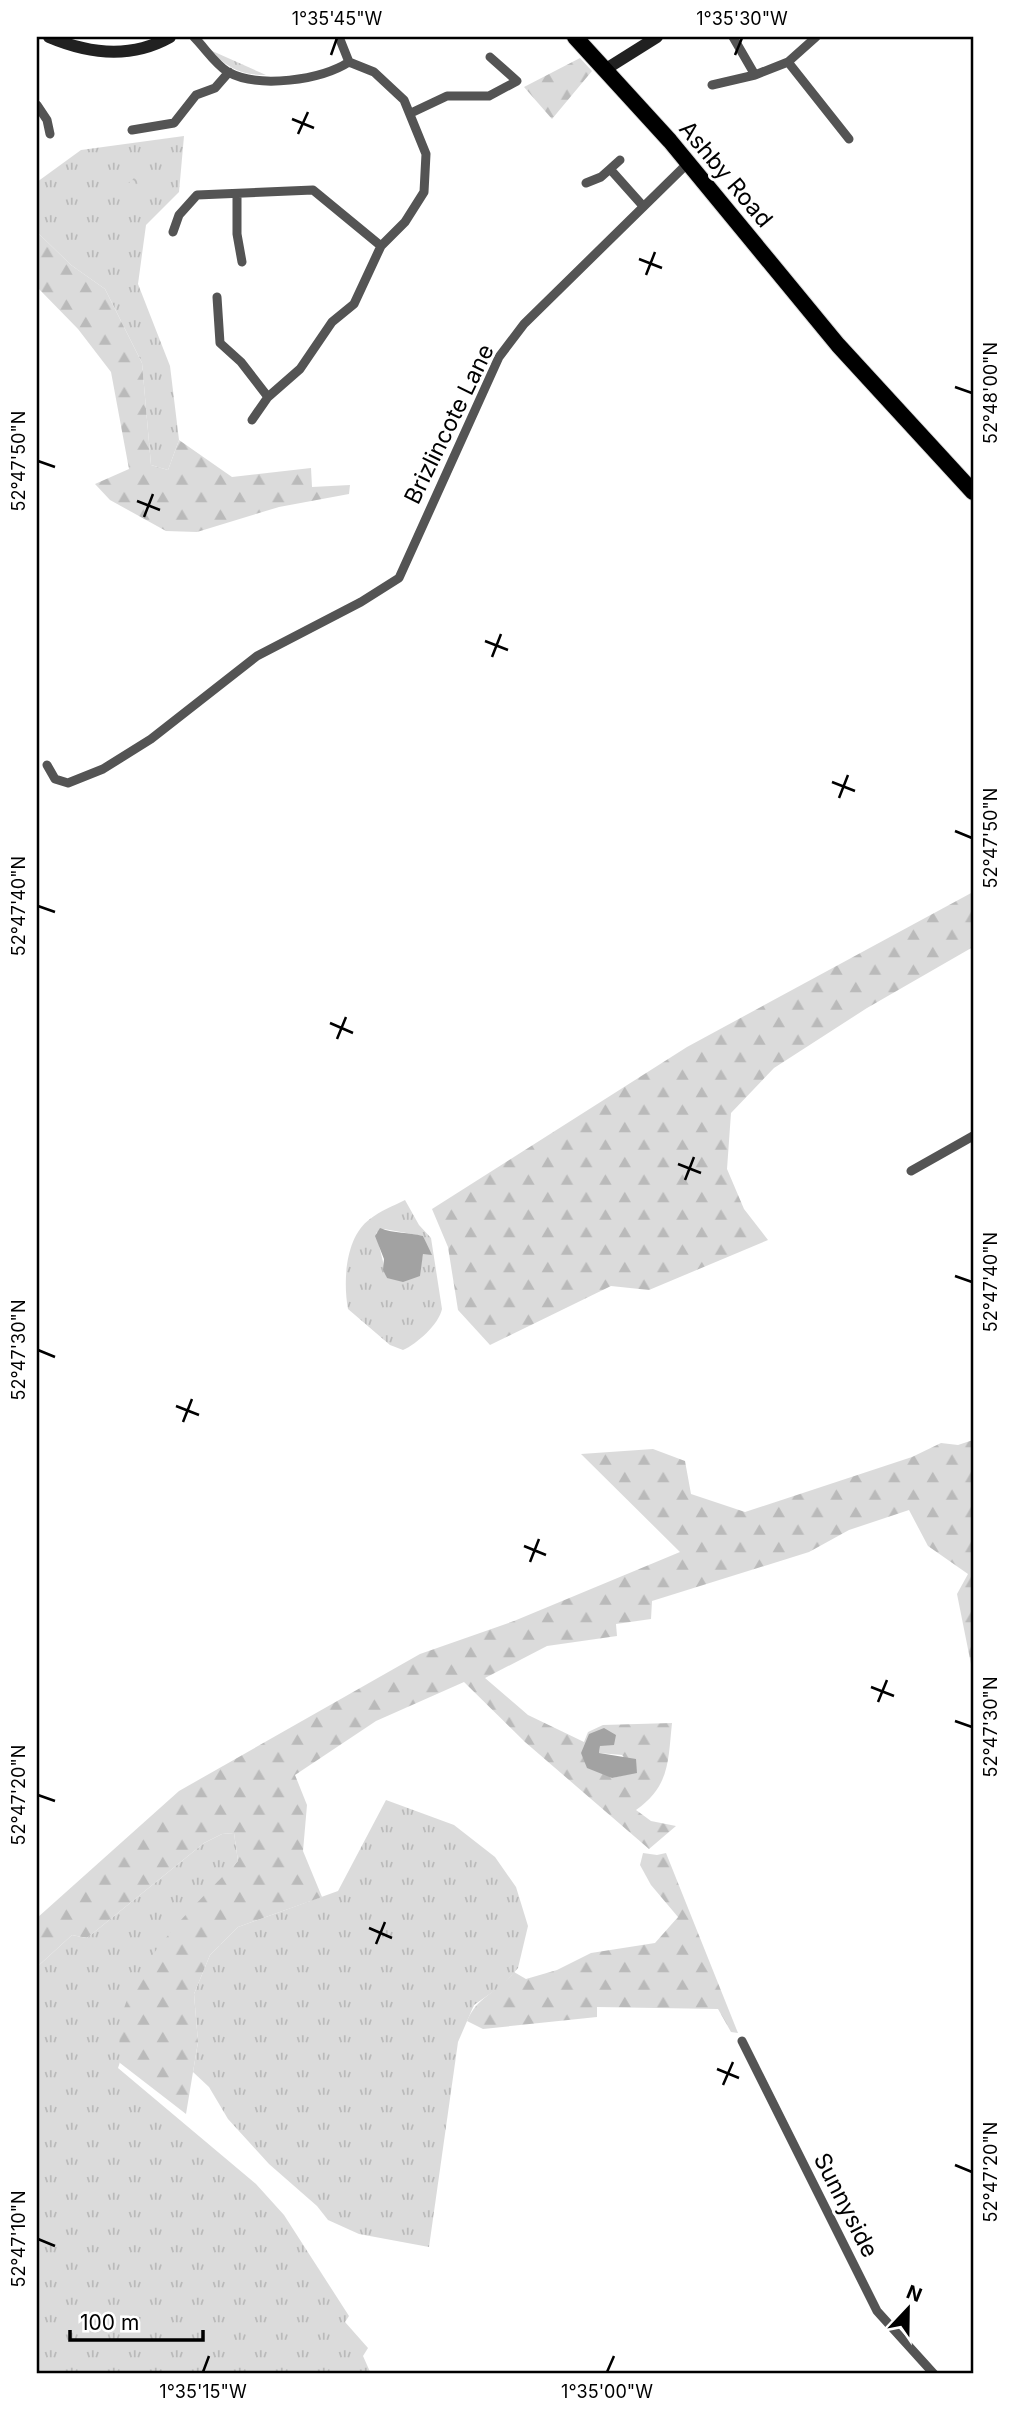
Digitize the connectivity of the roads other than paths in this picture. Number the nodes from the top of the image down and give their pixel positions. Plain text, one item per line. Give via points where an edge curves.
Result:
1 (49, 37) edge
2 (170, 37) edge
3 (194, 37) edge
4 (339, 37) edge
5 (575, 37) edge
6 (657, 37) edge
7 (733, 37) edge
8 (816, 37) edge
9 (490, 57) dead end
10 (349, 62) junction
11 (788, 62) junction
12 (606, 69) junction
13 (229, 72) junction
14 (755, 75) junction
15 (712, 85) dead end
16 (37, 105) edge
17 (411, 113) junction
18 (132, 130) dead end
19 (50, 134) dead end
20 (849, 139) dead end
21 (621, 160) dead end
22 (688, 163) junction
23 (610, 169) junction
24 (586, 183) dead end
25 (237, 194) junction
26 (643, 206) junction
27 (173, 232) dead end
28 (381, 246) junction
29 (242, 262) dead end
30 (217, 297) dead end
31 (268, 397) junction
32 (252, 420) dead end
33 (973, 492) edge
34 (47, 765) dead end
35 (973, 1136) edge
36 (911, 1171) dead end
37 (742, 2041) dead end
38 (934, 2374) edge

1 - 2 street via 74,47 113,52 149,49
3 - 13 street
4 - 10 street
5 - 12 highway, Ashby Road
6 - 12 street
7 - 14 street
8 - 11 street
9 - 17 street via 517,80 489,96 447,96
10 - 13 street via 321,76 263,80
10 - 17 street via 373,72
11 - 14 street
11 - 20 street
12 - 22 highway, Ashby Road
13 - 18 street via 215,88 196,95 174,123
14 - 15 street
16 - 19 street
17 - 28 street via 426,154 424,192 405,222
21 - 23 street
22 - 26 street, Brizlincote Lane
22 - 33 highway, Ashby Road via 838,345
23 - 24 street
23 - 26 street
25 - 27 street via 197,195 179,215
25 - 28 street via 313,190
25 - 29 street
26 - 34 street, Brizlincote Lane via 524,324 499,357 399,578 257,656 182,718 103,769 68,783 55,779
28 - 31 street via 354,304 332,323 300,369
30 - 31 street via 220,343
31 - 32 street
35 - 36 street
37 - 38 street, Sunnyside via 877,2311

